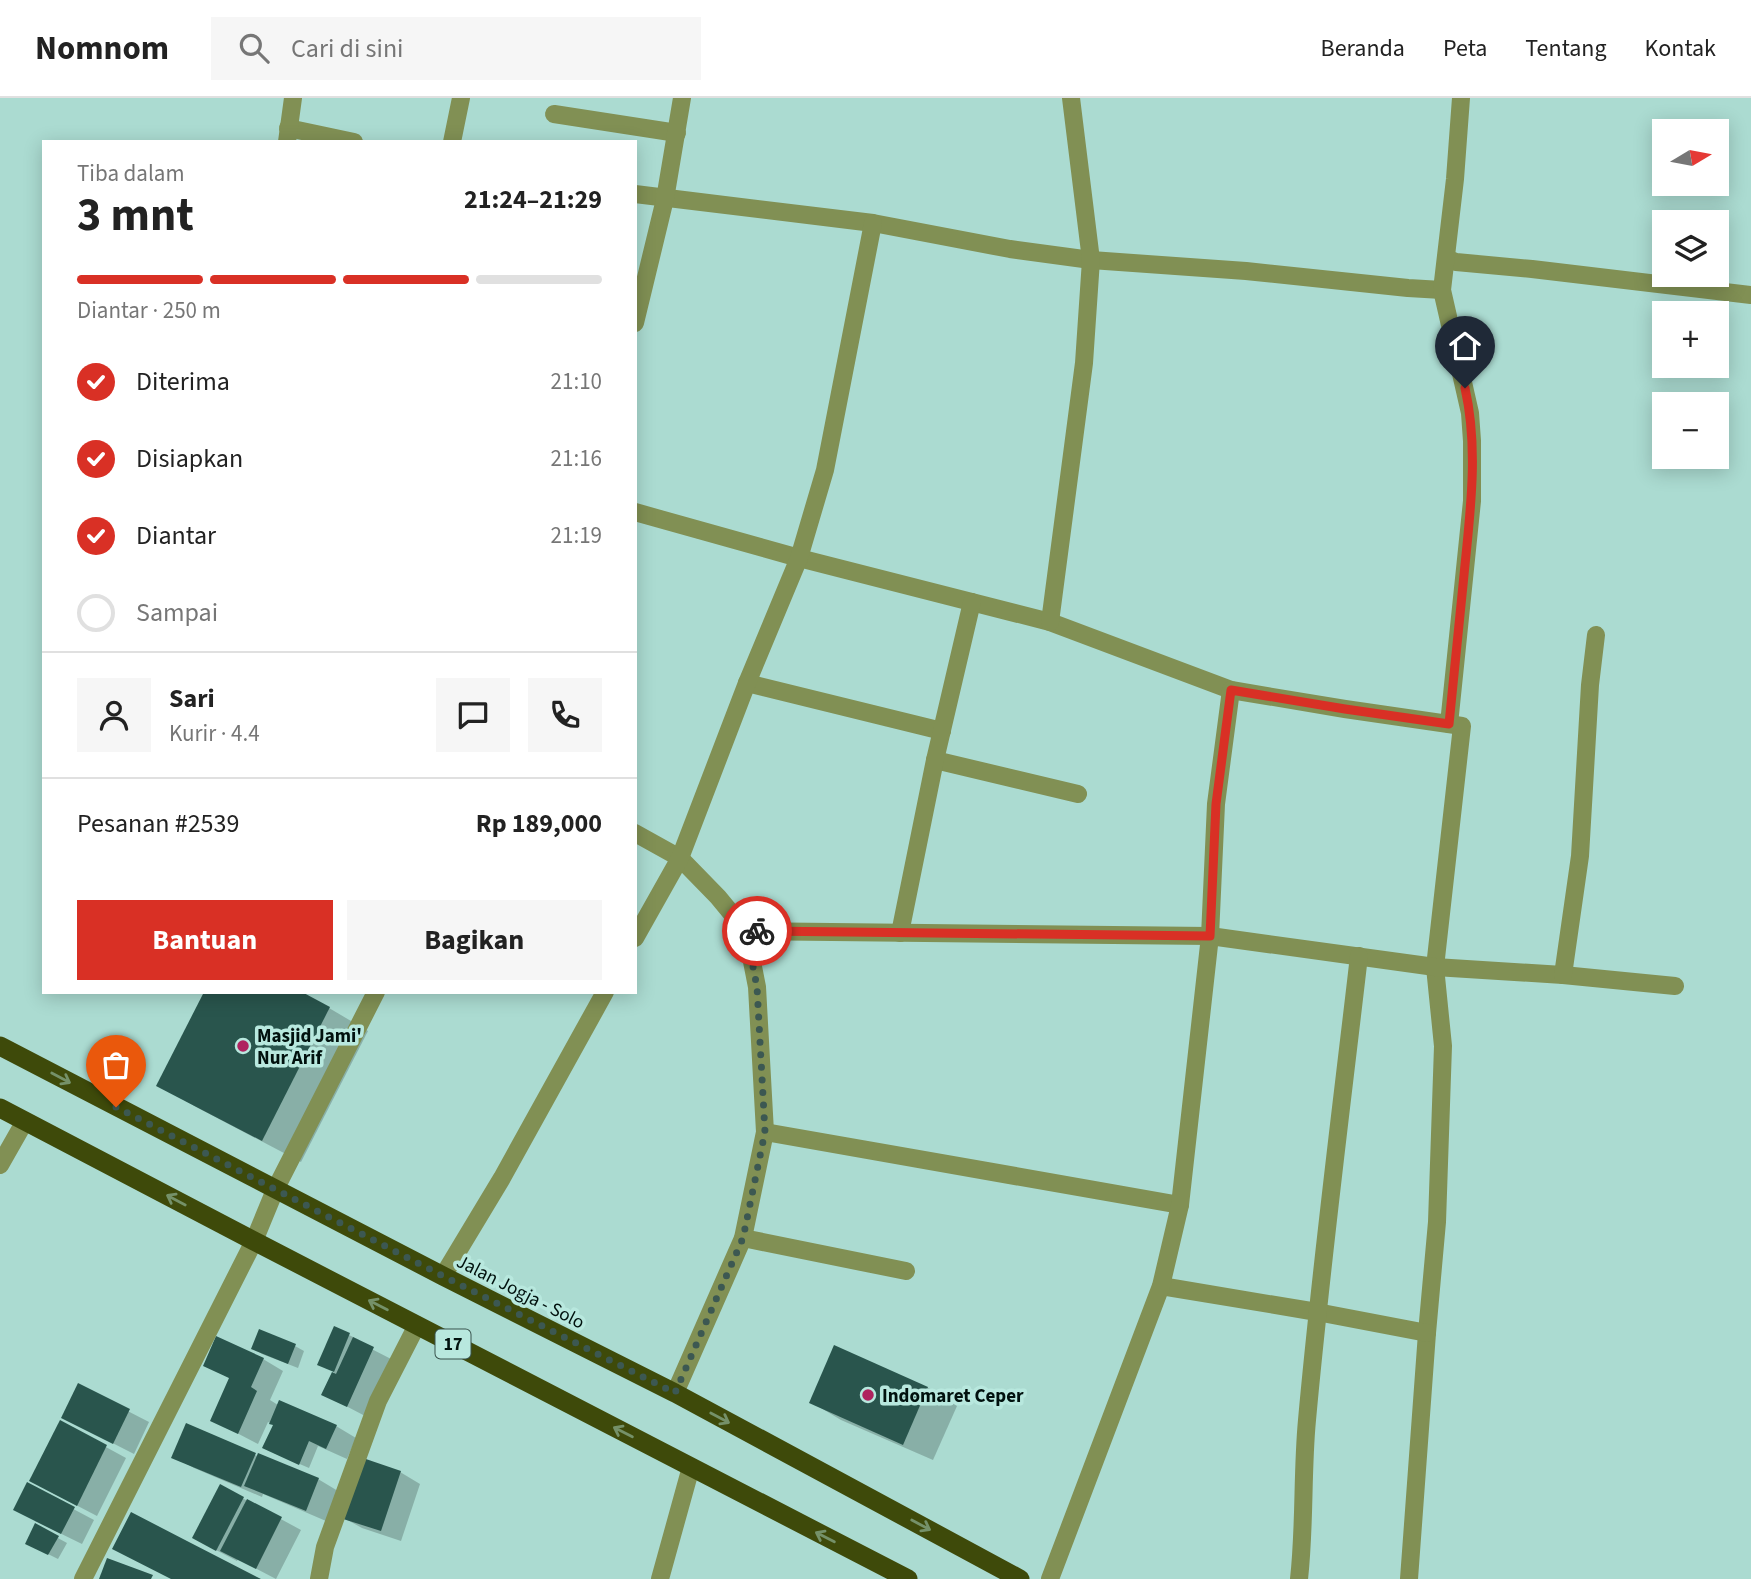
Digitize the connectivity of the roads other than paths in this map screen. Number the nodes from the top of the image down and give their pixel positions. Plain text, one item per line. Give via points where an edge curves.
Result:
1 (293, 98) edge
2 (461, 98) edge
3 (682, 98) edge
4 (1072, 98) edge
5 (1461, 98) edge
6 (554, 114) dead end
7 (677, 133) junction
8 (287, 135) edge
9 (335, 140) edge
10 (452, 140) edge
11 (637, 194) edge
12 (665, 199) junction
13 (873, 223) junction
14 (1446, 258) junction
15 (1091, 260) junction
16 (1443, 290) junction
17 (1751, 295) edge
18 (637, 315) edge
19 (637, 513) edge
20 (799, 558) junction
21 (972, 602) junction
22 (1050, 622) junction
23 (1596, 635) dead end
24 (747, 682) junction
25 (1231, 690) junction
26 (1449, 724) junction
27 (942, 731) junction
28 (935, 760) junction
29 (1078, 794) dead end
30 (637, 834) edge
31 (680, 858) junction
32 (746, 931) junction
33 (900, 933) junction
34 (637, 934) edge
35 (1210, 936) junction
36 (1359, 956) junction
37 (1435, 967) junction
38 (1563, 975) junction
39 (1675, 986) dead end
40 (375, 994) edge
41 (604, 994) edge
42 (0, 1046) edge
43 (0, 1108) edge
44 (25, 1121) junction
45 (765, 1132) junction
46 (0, 1165) edge
47 (275, 1190) junction
48 (1180, 1205) junction
49 (743, 1238) junction
50 (254, 1241) junction
51 (906, 1271) dead end
52 (443, 1276) junction
53 (1161, 1286) junction
54 (1317, 1312) junction
55 (417, 1325) junction
56 (1427, 1334) junction
57 (675, 1393) junction
58 (691, 1467) junction
59 (83, 1579) edge
60 (319, 1579) edge
61 (660, 1579) edge
62 (908, 1579) edge
63 (1020, 1579) edge
64 (1050, 1579) edge
65 (1299, 1579) edge
66 (1409, 1579) edge

1 - 8 street
2 - 10 street
3 - 7 street
4 - 15 street
5 - 14 street
6 - 7 street
7 - 12 street
8 - 9 street
11 - 12 street
12 - 13 street
12 - 18 street
13 - 15 street via 1010,250
13 - 20 street via 825,470
14 - 16 street
14 - 17 street
15 - 16 street
15 - 22 street via 1084,363
16 - 26 street via 1472,441 1472,501
19 - 20 street
20 - 21 street
20 - 24 street
21 - 22 street
21 - 27 street
22 - 25 street
23 - 38 street via 1580,856
24 - 27 street
24 - 31 street
25 - 26 street
25 - 35 street via 1216,804
26 - 37 street via 1462,726
27 - 28 street
28 - 29 street
28 - 33 street
30 - 31 street
31 - 32 street
31 - 34 street
32 - 33 street
32 - 45 street via 757,987
33 - 35 street
35 - 36 street
35 - 48 street
36 - 37 street
36 - 54 street
37 - 38 street
37 - 56 street via 1443,1046 1437,1222
38 - 39 street
40 - 47 street
41 - 52 street
42 -> 47 highway, Jalan Jogja - Solo
43 - 44 highway, 17
44 - 46 street
50 -> 44 highway, 17
45 - 48 street
45 - 49 street
47 - 50 street
47 - 52 highway, Jalan Jogja - Solo
48 - 53 street
49 - 51 street
49 - 57 street
55 -> 50 highway, 17
50 - 59 street
52 - 57 highway, Jalan Jogja - Solo
53 - 54 street
53 - 64 street
54 - 56 street
54 - 65 street
58 -> 55 highway, 17
55 - 60 street via 378,1401 325,1547
56 - 66 street
57 -> 63 highway, Jalan Jogja - Solo
58 - 61 street
62 -> 58 highway, 17

